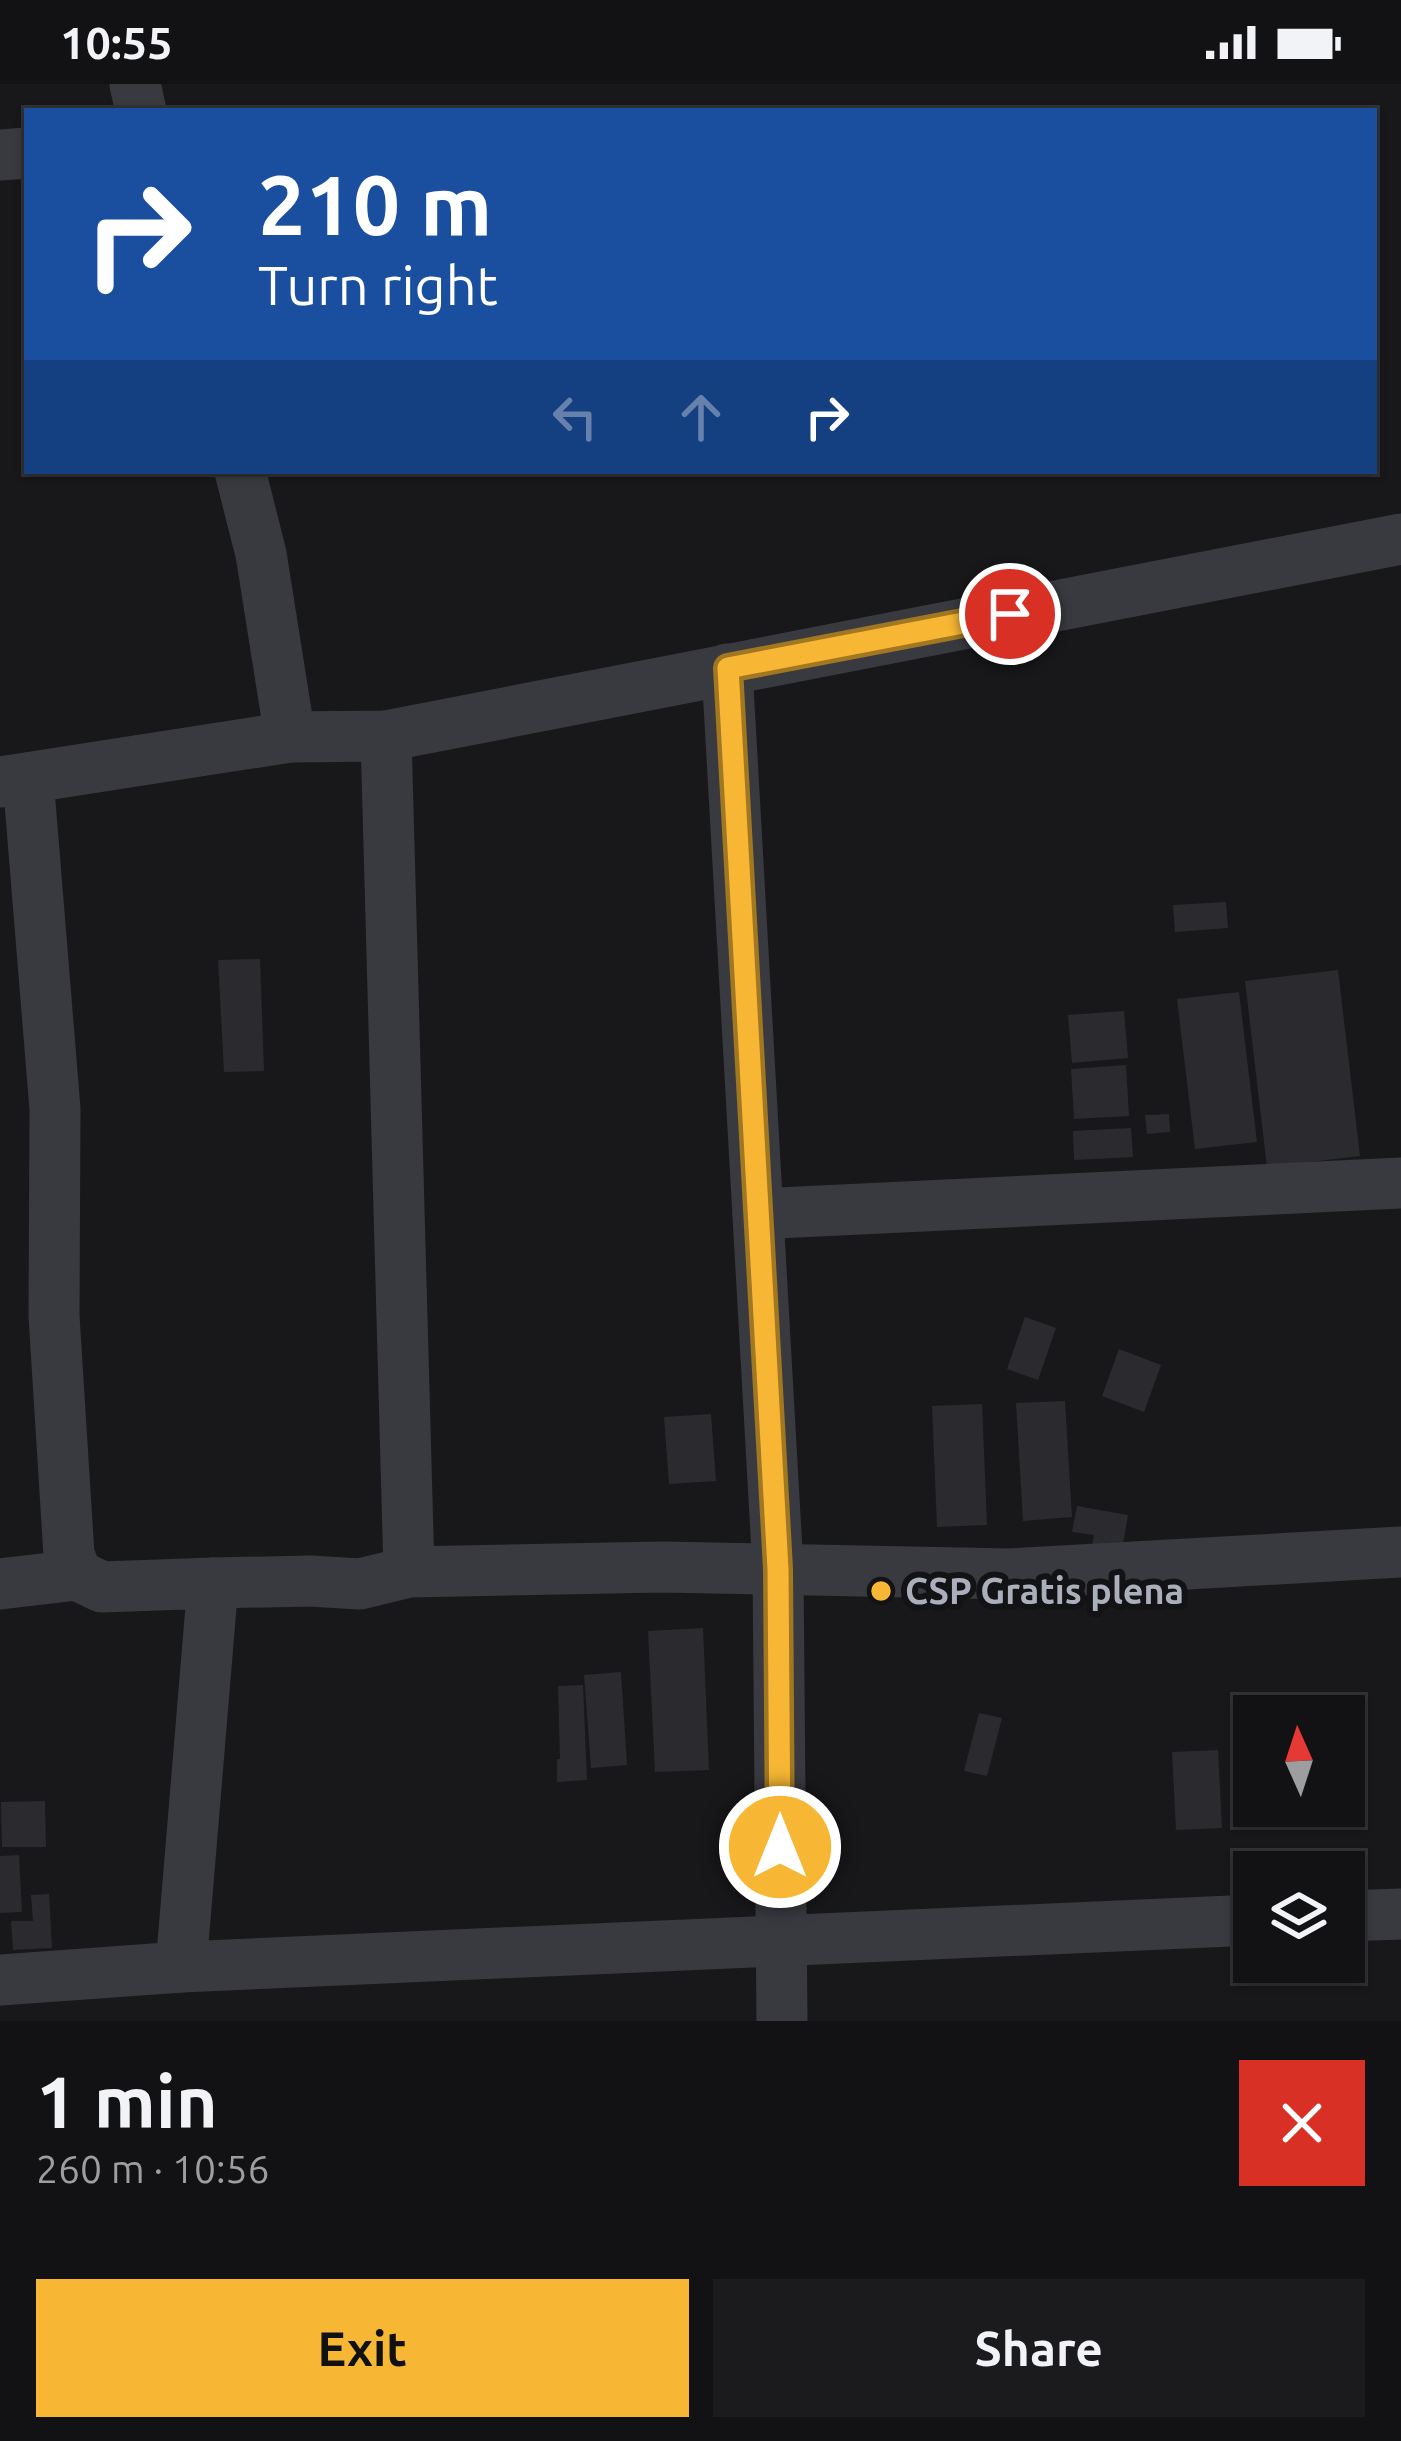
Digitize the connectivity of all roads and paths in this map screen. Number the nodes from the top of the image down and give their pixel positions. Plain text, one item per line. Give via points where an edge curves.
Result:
1 (241, 474) edge
2 (1401, 539) edge
3 (728, 668) junction
4 (386, 736) junction
5 (290, 737) junction
6 (14, 780) edge
7 (1401, 1183) edge
8 (758, 1214) junction
9 (1401, 1552) edge
10 (778, 1569) junction
11 (409, 1572) junction
12 (77, 1575) junction
13 (213, 1583) junction
14 (0, 1584) edge
15 (1401, 1914) edge
16 (1365, 1915) edge
17 (1233, 1921) edge
18 (781, 1939) junction
19 (181, 1967) junction
20 (0, 1980) edge
21 (782, 2021) edge

1 - 5 street
2 - 3 street
3 - 4 street
3 - 8 street
4 - 5 street
4 - 11 street
5 - 6 street
6 - 12 street via 55,1109 54,1316 69,1555
7 - 8 street
8 - 10 street
9 - 10 street via 1010,1574
10 - 11 street
10 - 18 street
11 - 13 street via 361,1584
12 - 13 street via 102,1587
12 - 14 street
13 - 19 street
15 - 16 street
17 - 18 street
18 - 19 street
18 - 21 street
19 - 20 street

